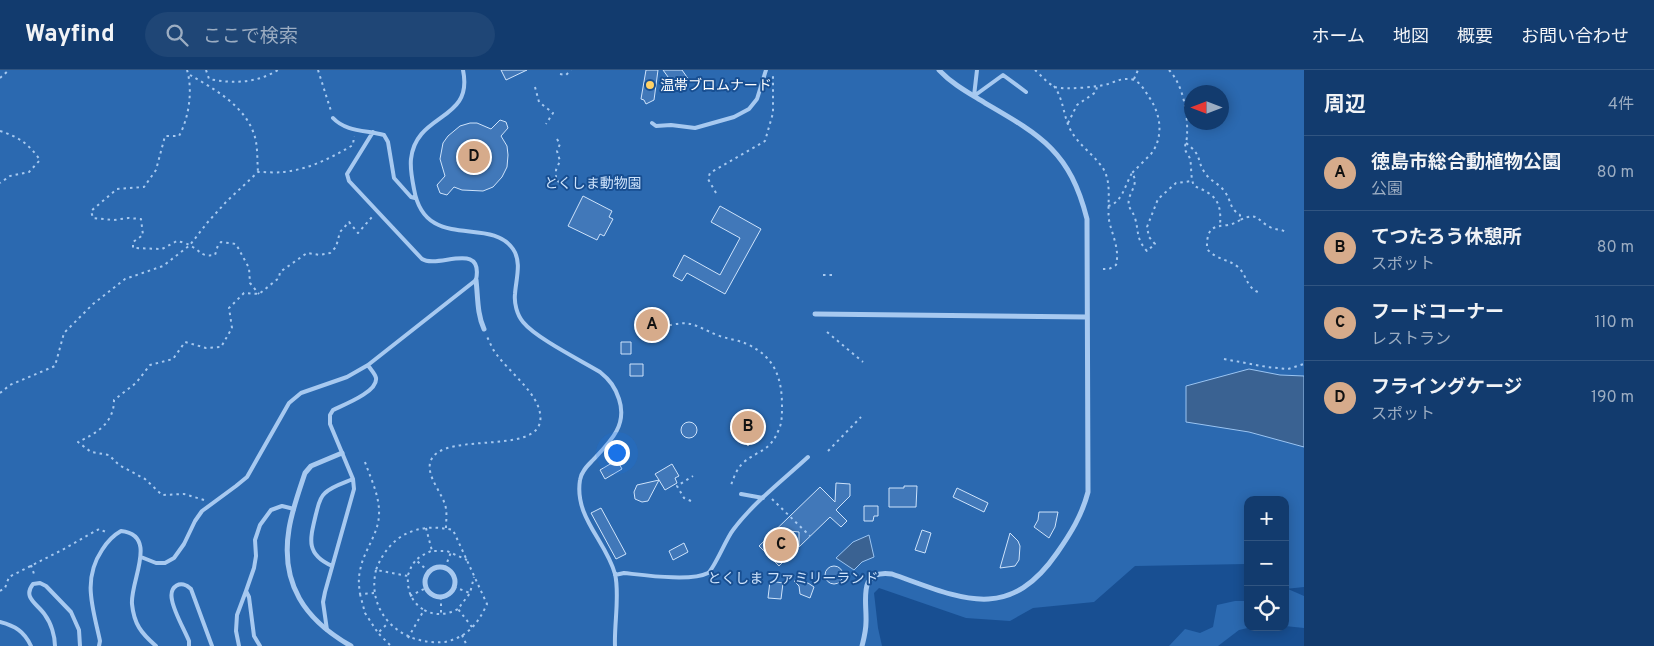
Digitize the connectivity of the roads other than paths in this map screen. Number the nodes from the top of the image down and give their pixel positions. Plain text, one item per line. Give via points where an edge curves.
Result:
1 (463, 70) edge
2 (766, 70) edge
3 (938, 70) edge
4 (976, 70) edge
5 (1026, 92) dead end
6 (974, 96) junction
7 (333, 118) road end
8 (652, 123) dead end
9 (373, 132) junction
10 (416, 198) junction
11 (476, 280) junction
12 (815, 314) dead end
13 (1087, 317) junction
14 (484, 329) road end
15 (368, 364) junction
16 (342, 454) junction
17 (808, 457) dead end
18 (353, 479) junction
19 (741, 494) dead end
20 (763, 498) junction
21 (294, 509) junction
22 (141, 558) junction
23 (332, 566) junction
24 (615, 575) junction
25 (246, 591) junction
26 (441, 597) joint
27 (0, 622) edge
28 (327, 630) junction
29 (31, 646) edge
30 (55, 646) edge
31 (80, 646) edge
32 (99, 646) edge
33 (156, 646) edge
34 (189, 646) edge
35 (212, 646) edge
36 (239, 646) edge
37 (260, 646) edge
38 (351, 646) edge
39 (615, 646) edge
40 (862, 646) edge

1 - 10 lane via 465,84 457,104 428,126 414,146 411,160
2 - 8 lane via 757,99 749,109 734,117 695,128 656,126
3 - 6 street
4 - 6 lane
5 - 6 lane via 1003,75
6 - 13 street via 1024,125 1047,143 1069,170 1087,219
7 - 9 lane via 339,125
9 - 10 lane via 384,135 394,178 411,197
9 - 11 lane via 346,174 349,181 422,259 427,262 462,257 470,260 476,265
10 - 24 lane via 435,224 491,235 512,248 518,267 515,298 522,322 532,332 600,372 615,389 620,403 618,430 586,467 580,477 578,491 580,506
11 - 14 street via 480,321
11 - 15 lane
12 - 13 street
13 - 40 street via 1088,492 1080,517 1066,540 1035,580 1006,596 973,600 892,574 876,574 866,584 866,632
15 - 16 lane via 376,376 372,389 333,410 330,415 330,424
15 - 22 lane via 347,377 301,393 289,403 247,477 202,511 174,558 156,563
16 - 18 lane
16 - 21 street via 311,466 304,473
17 - 20 lane
18 - 23 lane via 354,488
18 - 23 lane via 325,493 320,499 310,538 317,558
19 - 20 lane
20 - 24 lane via 734,528 712,570 707,573 677,577
21 - 25 lane via 282,506 270,510 260,525 255,540 254,568
21 - 28 street via 287,552 289,576 303,605
22 - 32 lane via 134,534 121,531 113,535 97,557 92,568 90,595
22 - 33 lane via 133,587 134,618 139,630
23 - 28 lane via 323,602
24 - 39 lane
25 - 36 lane via 237,615
25 - 37 lane via 254,636
26 - 26 street via 450,594 455,578 445,568 436,568 429,572 426,588 434,596
27 - 29 lane via 22,632
28 - 38 street
30 - 31 lane via 51,627 29,596 33,584 46,586 71,612
34 - 35 lane via 172,600 172,592 181,584 191,589

